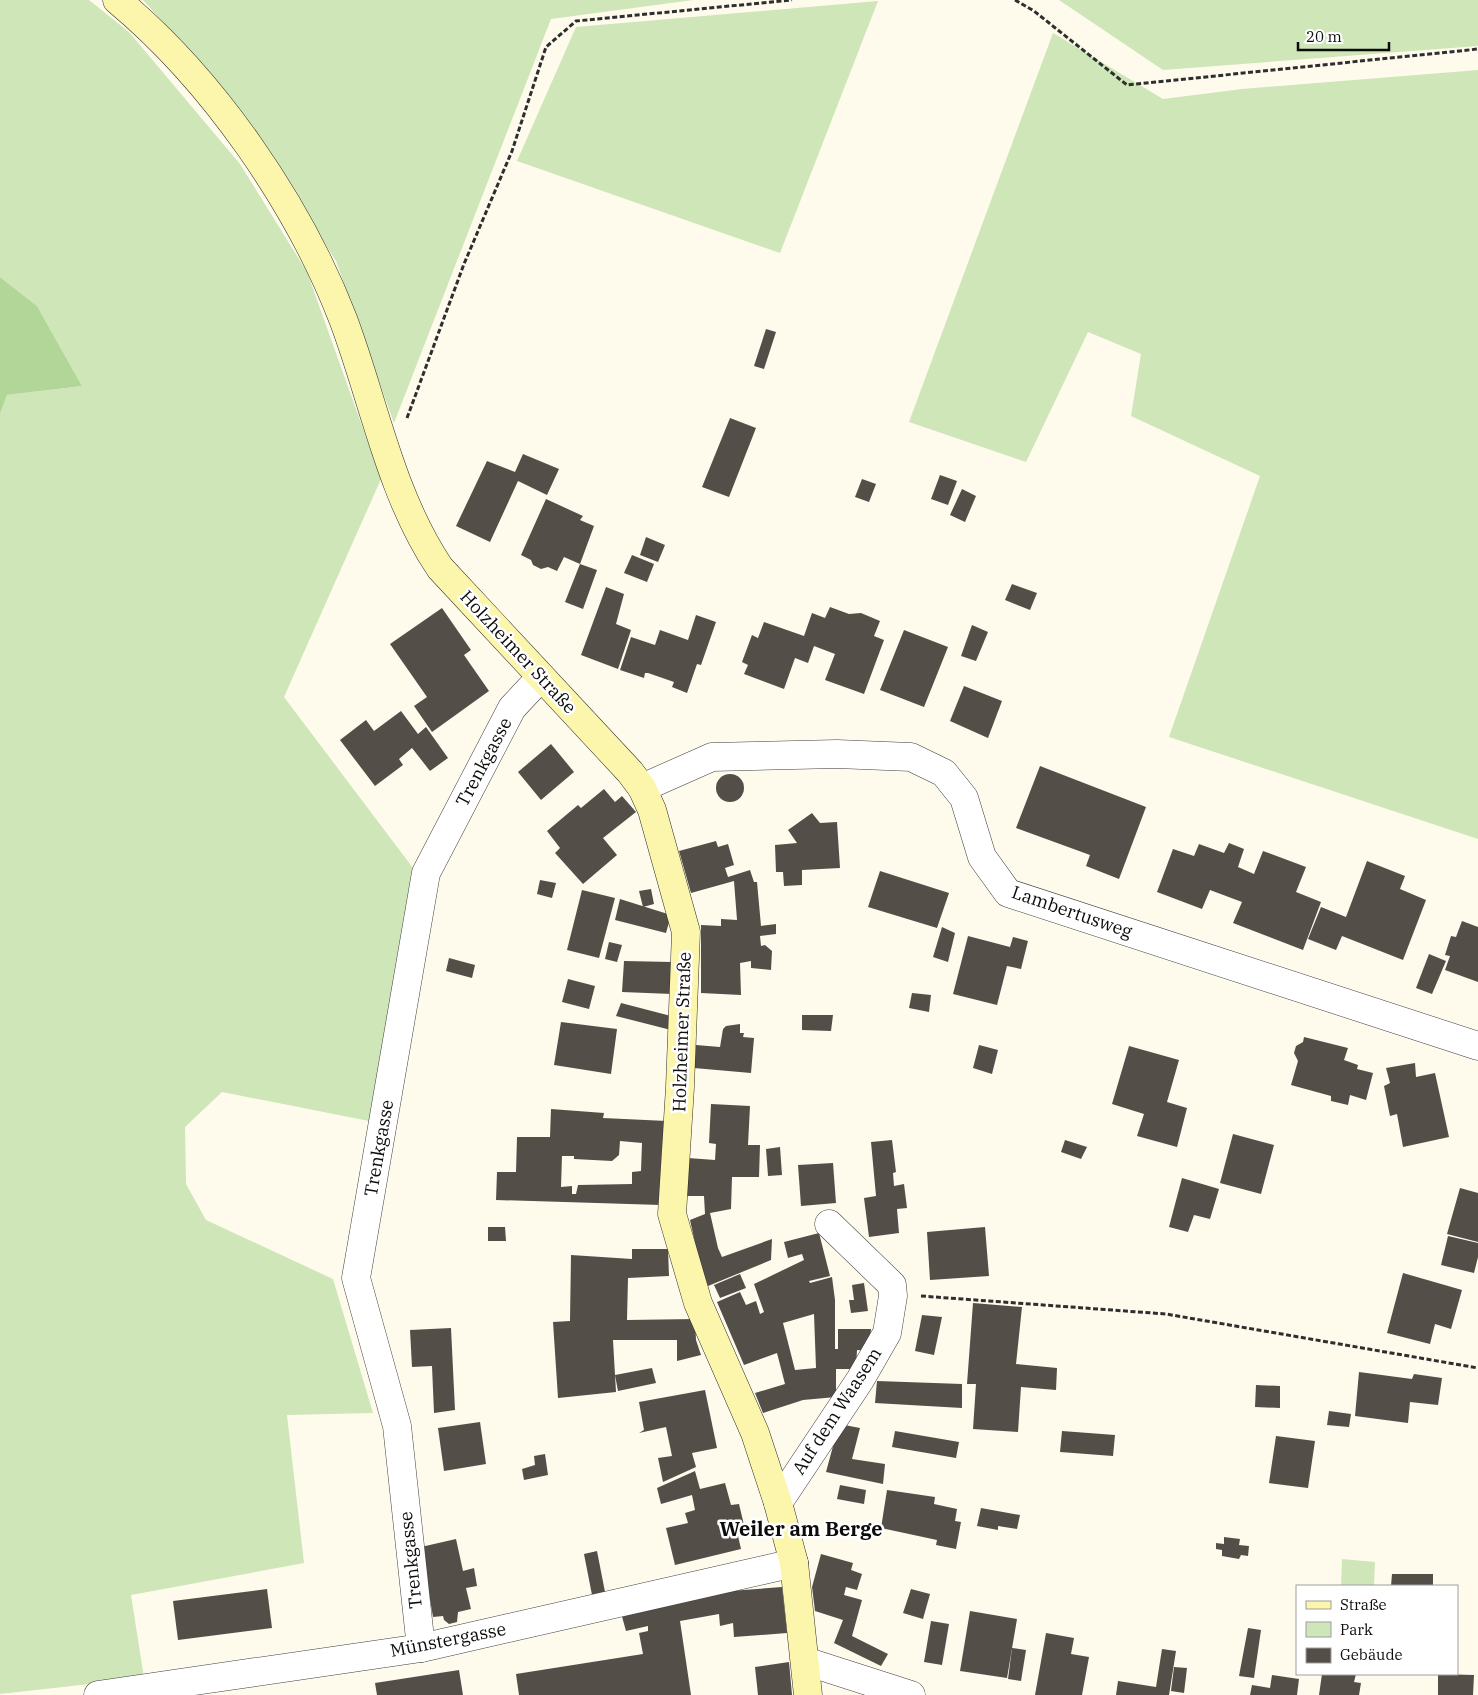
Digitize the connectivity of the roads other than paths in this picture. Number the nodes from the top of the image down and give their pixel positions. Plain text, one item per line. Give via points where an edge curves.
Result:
1 (117, 0) edge
2 (541, 677) junction
3 (642, 788) junction
4 (1478, 1046) edge
5 (829, 1224) dead end
6 (778, 1503) junction
7 (794, 1563) junction
8 (421, 1648) junction
9 (805, 1661) junction
10 (98, 1695) edge
11 (808, 1695) edge
12 (911, 1695) edge

1 - 2 main road, Holzheimer Straße via 191,73 241,137 284,201 329,285 343,319 415,527 453,583
2 - 3 main road, Holzheimer Straße
2 - 8 street, Trenkgasse via 512,708 426,873 356,1278 397,1426
3 - 4 street, Lambertusweg via 712,757 837,754 911,757 944,773 964,798 982,857 1008,894
3 - 6 main road, Holzheimer Straße via 652,810 686,932 672,1214 698,1303 755,1433
5 - 6 street, Auf dem Waasem via 892,1285 893,1296 882,1341 860,1380
6 - 7 main road, Holzheimer Straße
7 - 8 street, Münstergasse
7 - 9 main road, Holzheimer Straße
8 - 10 street, Münstergasse
9 - 11 main road, Holzheimer Straße
9 - 12 street

